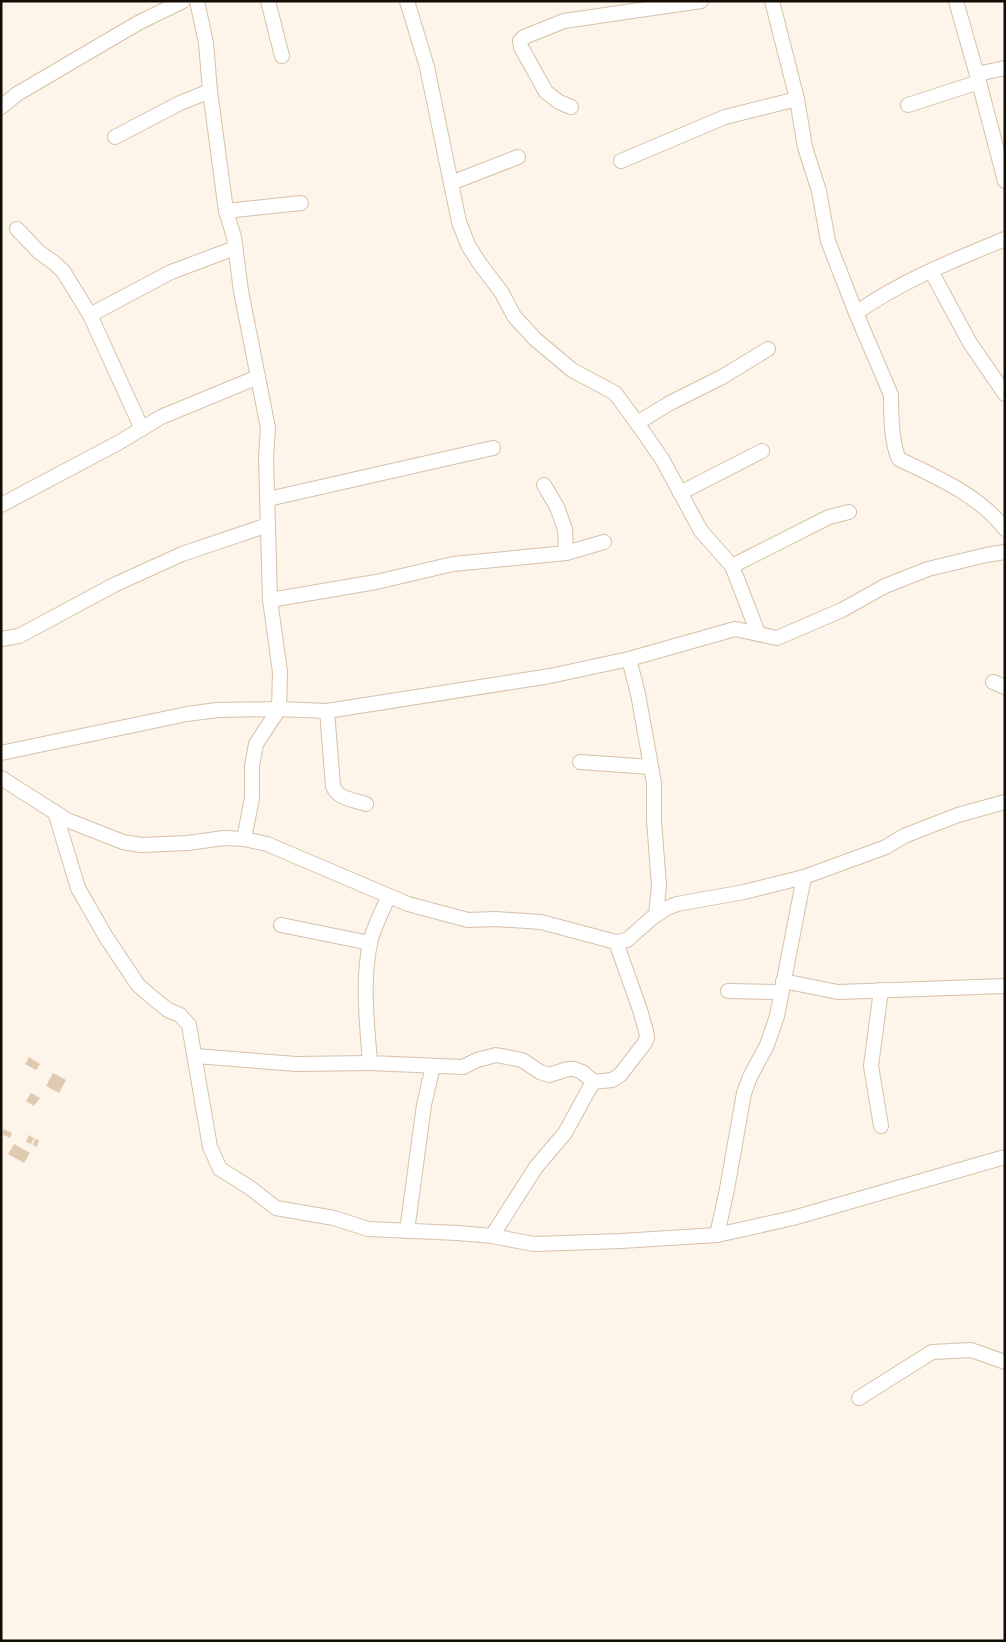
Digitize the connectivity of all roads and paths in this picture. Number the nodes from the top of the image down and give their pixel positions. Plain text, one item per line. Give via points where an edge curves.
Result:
1 (183, 1) edge
2 (197, 1) edge
3 (268, 1) edge
4 (407, 1) edge
5 (701, 1) edge
6 (772, 1) edge
7 (956, 1) edge
8 (282, 56) dead end
9 (1005, 68) edge
10 (978, 78) junction
11 (210, 91) junction
12 (797, 99) junction
13 (908, 105) dead end
14 (571, 107) dead end
15 (1, 108) edge
16 (999, 136) edge
17 (115, 137) dead end
18 (518, 157) dead end
19 (621, 161) dead end
20 (1005, 181) edge
21 (451, 183) junction
22 (301, 203) dead end
23 (226, 211) junction
24 (17, 229) dead end
25 (1005, 239) edge
26 (235, 248) junction
27 (931, 271) junction
28 (856, 313) junction
29 (90, 315) junction
30 (768, 349) dead end
31 (258, 377) junction
32 (1005, 394) edge
33 (637, 423) junction
34 (142, 429) junction
35 (493, 448) dead end
36 (762, 451) dead end
37 (544, 484) dead end
38 (680, 493) junction
39 (268, 499) junction
40 (1, 505) edge
41 (849, 512) dead end
42 (268, 525) junction
43 (1005, 529) edge
44 (604, 542) dead end
45 (1005, 552) edge
46 (566, 553) junction
47 (732, 566) junction
48 (270, 600) junction
49 (758, 633) junction
50 (1, 639) edge
51 (629, 659) junction
52 (279, 709) junction
53 (327, 711) junction
54 (1, 753) edge
55 (580, 762) dead end
56 (651, 767) junction
57 (1, 778) edge
58 (1005, 802) edge
59 (366, 804) dead end
60 (55, 812) junction
61 (244, 838) junction
62 (804, 877) junction
63 (389, 896) junction
64 (656, 915) junction
65 (281, 925) dead end
66 (616, 942) junction
67 (370, 943) junction
68 (1005, 986) edge
69 (782, 987) junction
70 (881, 990) junction
71 (728, 991) dead end
72 (195, 1056) junction
73 (370, 1063) junction
74 (433, 1066) junction
75 (594, 1082) junction
76 (881, 1126) dead end
77 (1005, 1157) edge
78 (406, 1231) junction
79 (717, 1235) junction
80 (492, 1236) junction
81 (1005, 1362) edge
82 (859, 1398) dead end

1 - 15 street via 138,23 17,94
2 - 11 street via 206,43
3 - 8 street
4 - 21 street via 427,67
5 - 14 street via 564,21 520,41 546,92
6 - 12 street
7 - 10 street
9 - 10 street
10 - 13 street
10 - 16 street
11 - 17 street
11 - 23 street
12 - 19 street via 725,116
12 - 28 street via 828,241
16 - 20 street
18 - 21 street
21 - 33 street via 459,222 468,245 514,316 535,340 572,370 615,393
22 - 23 street
23 - 26 street
24 - 29 street via 63,271
25 - 27 street
26 - 29 street via 171,272
26 - 31 street
27 - 28 street
27 - 32 street via 970,343
28 - 43 street via 891,395 899,459 961,490
29 - 34 street
30 - 33 street
31 - 34 street via 161,417
31 - 39 street via 268,428
33 - 38 street
34 - 40 street
35 - 39 street
36 - 38 street
37 - 46 street via 565,529
38 - 47 street via 701,532
39 - 42 street
41 - 47 street via 829,517
42 - 48 street
42 - 50 street via 182,554 114,585 19,636
44 - 46 street
45 - 49 street via 928,569 777,638
46 - 48 street via 452,564 376,582
47 - 49 street
48 - 52 street via 280,672
49 - 51 street via 735,629
51 - 53 street via 550,676
51 - 56 street
52 - 53 street
52 - 54 street via 187,714
52 - 61 street via 256,744 252,798
53 - 59 street via 335,792
55 - 56 street
56 - 64 street via 659,886
57 - 60 street
58 - 62 street via 958,815 878,850
60 - 61 street via 123,842 141,845
60 - 72 street via 78,888 106,937 138,985 190,1025
61 - 63 street via 267,844
62 - 64 street via 744,892 691,900
62 - 69 street
63 - 66 street via 468,920 541,922
63 - 67 street
64 - 66 street via 627,940
65 - 67 street
66 - 75 street via 647,1038 620,1075 612,1080
67 - 73 street via 365,1001
68 - 70 street
69 - 70 street via 838,992
69 - 71 street
69 - 79 street via 767,1046 744,1093
70 - 76 street via 871,1066
72 - 73 street via 296,1064
72 - 78 street via 210,1148 220,1169 276,1208 334,1218 368,1229
73 - 74 street
74 - 75 street via 463,1067 496,1055 522,1060 549,1075 574,1069
74 - 78 street via 424,1105
75 - 80 street via 566,1132 536,1167
77 - 79 street via 793,1218
78 - 80 street
79 - 80 street via 534,1244
81 - 82 street via 971,1350 932,1352

